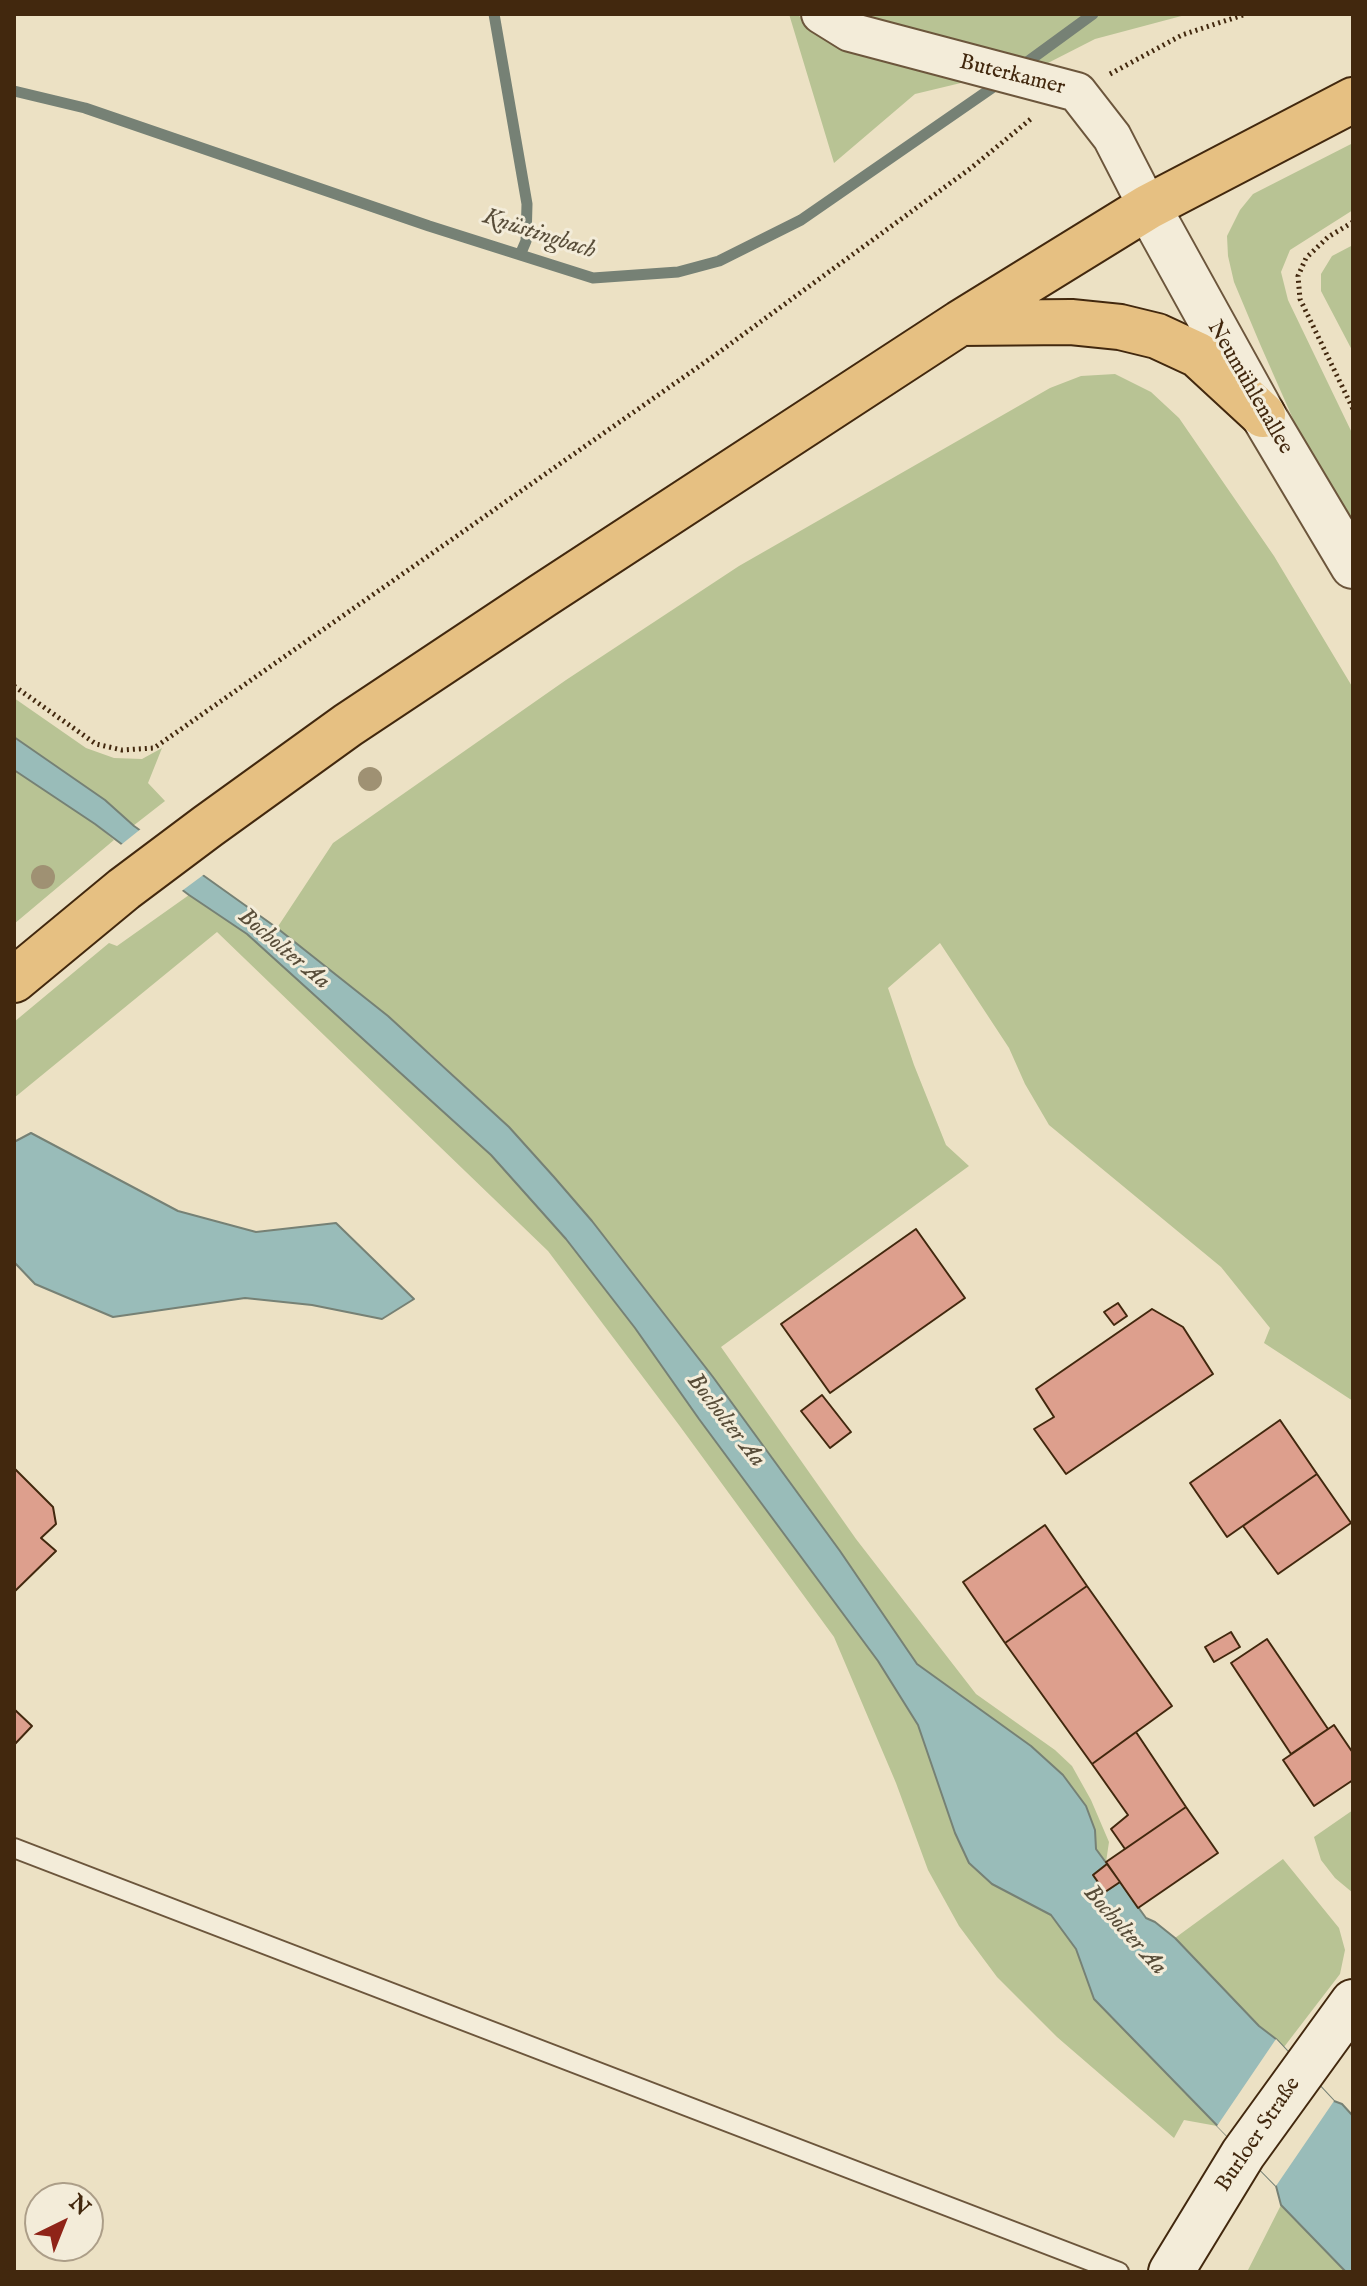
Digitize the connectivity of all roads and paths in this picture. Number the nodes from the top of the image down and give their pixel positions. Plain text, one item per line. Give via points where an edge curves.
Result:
1 (821, 14) edge
2 (1246, 14) edge
3 (1077, 92) junction
4 (1353, 100) edge
5 (1148, 207) junction
6 (1353, 222) edge
7 (960, 323) junction
8 (1353, 409) edge
9 (1263, 415) junction
10 (1353, 566) edge
11 (14, 686) edge
12 (14, 980) edge
13 (14, 1848) edge
14 (1353, 2002) edge
15 (1119, 2272) edge
16 (1171, 2272) edge

1 - 3 street, Buterkamer via 850,32
2 - 3 path via 1182,35
3 - 5 street, Buterkamer via 1112,137
3 - 11 path via 1030,119 711,358 154,748 122,750 96,744
4 - 5 main road
5 - 7 main road
5 - 9 street, Neumühlenallee
6 - 8 path via 1306,258 1298,276 1300,299
7 - 9 main road via 1071,322 1157,336 1198,355
7 - 12 main road via 348,725 124,889
9 - 10 street, Neumühlenallee
13 - 15 lane
14 - 16 street, Burloer Straße via 1243,2154

